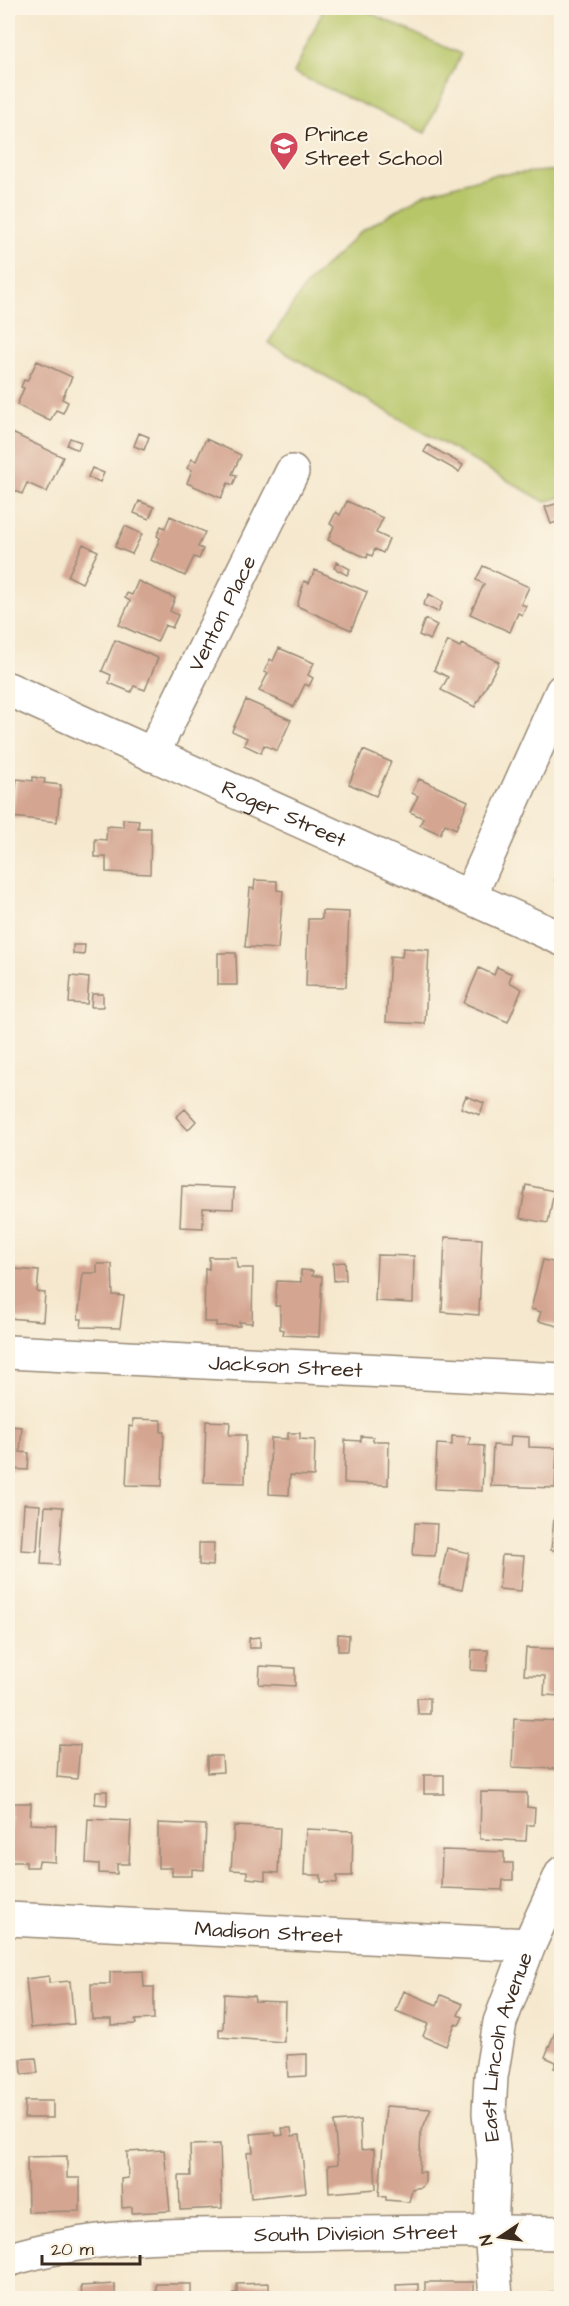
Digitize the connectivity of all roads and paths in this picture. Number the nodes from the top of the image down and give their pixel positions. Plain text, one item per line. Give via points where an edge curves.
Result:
1 (292, 472) dead end
2 (8, 689) edge
3 (561, 691) edge
4 (152, 755) junction
5 (470, 896) junction
6 (561, 939) edge
7 (8, 1352) edge
8 (561, 1380) edge
9 (561, 1873) edge
10 (8, 1919) edge
11 (529, 1945) junction
12 (490, 2231) junction
13 (561, 2233) edge
14 (8, 2260) edge
15 (496, 2298) edge

1 - 4 street, Venton Place
2 - 4 street, Roger Street
3 - 5 street
4 - 5 street, Roger Street
5 - 6 street, Roger Street
7 - 8 street, Jackson Street
9 - 11 street, East Lincoln Avenue
10 - 11 street, Madison Street
11 - 12 street, East Lincoln Avenue via 500,2022 491,2078 489,2113 494,2159
12 - 13 street, South Division Street
12 - 14 street, South Division Street via 138,2236 32,2252
12 - 15 street, East Lincoln Avenue

